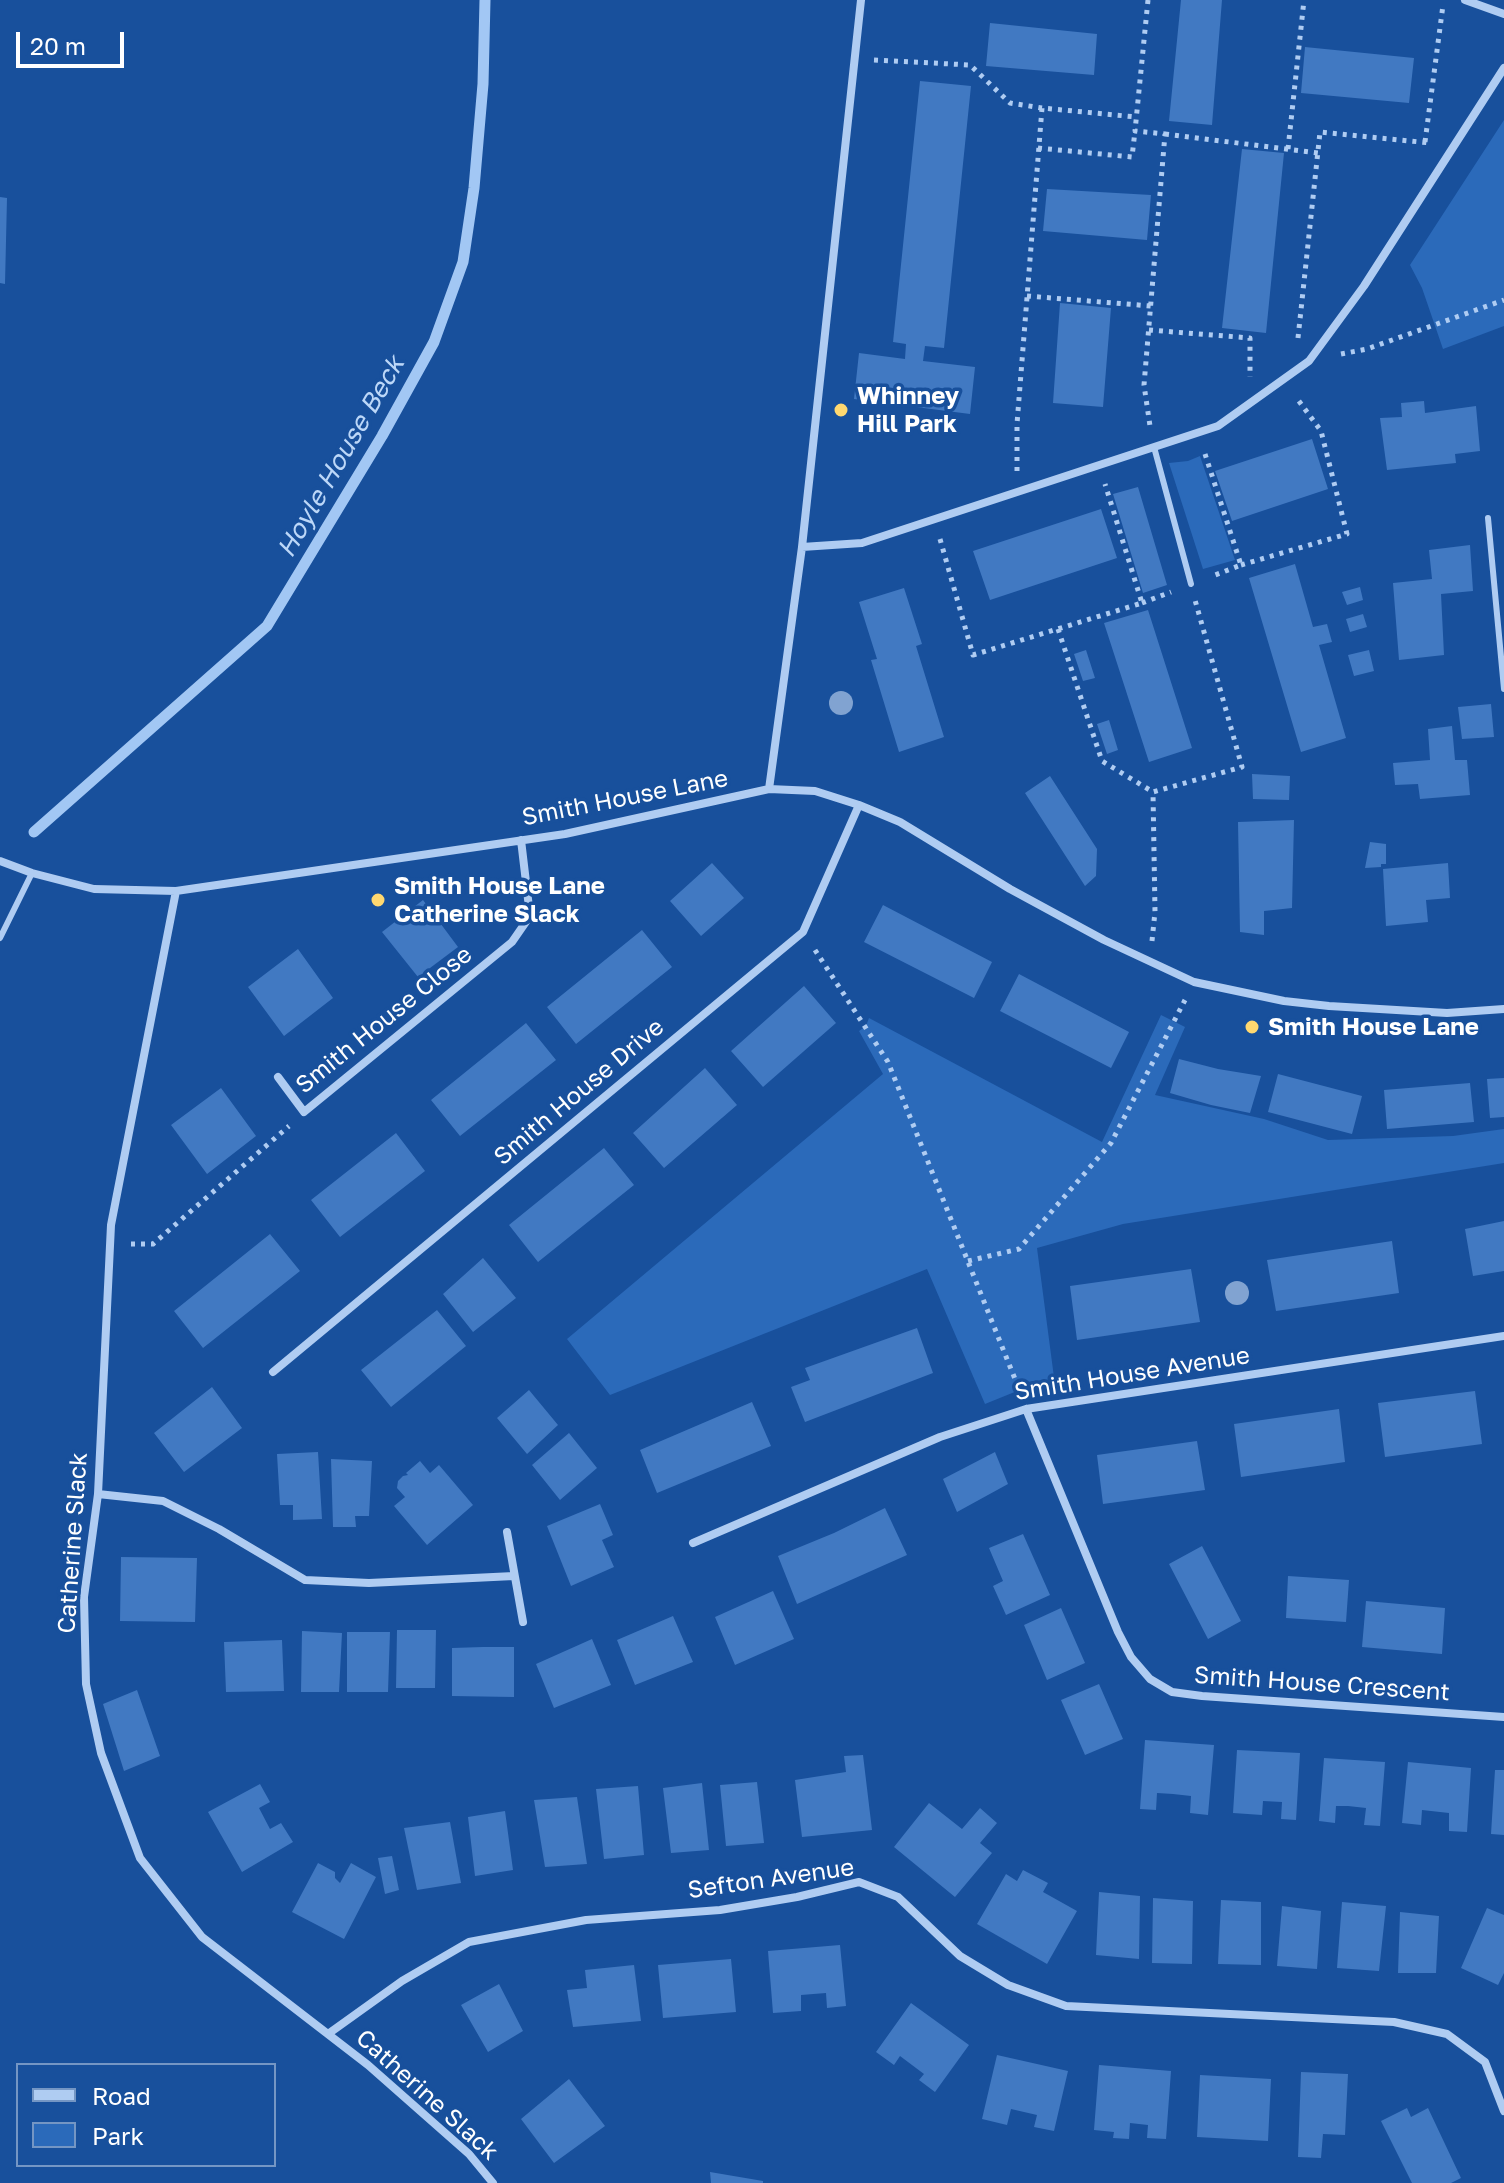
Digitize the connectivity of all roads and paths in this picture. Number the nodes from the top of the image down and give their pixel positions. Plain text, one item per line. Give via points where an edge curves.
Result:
1 (861, 0) edge
2 (1148, 0) edge
3 (1304, 0) edge
4 (1443, 0) edge
5 (1465, 0) edge
6 (1504, 14) edge
7 (855, 59) junction
8 (1504, 68) edge
9 (1042, 108) junction
10 (1136, 117) junction
11 (1135, 131) junction
12 (1165, 134) junction
13 (1425, 142) junction
14 (1454, 146) junction
15 (1038, 148) junction
16 (1288, 149) junction
17 (1318, 153) junction
18 (1027, 296) junction
19 (1504, 300) edge
20 (1151, 306) junction
21 (1149, 330) junction
22 (1309, 361) junction
23 (1295, 371) junction
24 (1282, 380) junction
25 (1252, 401) junction
26 (1198, 433) junction
27 (1154, 447) junction
28 (1098, 465) junction
29 (1017, 492) junction
30 (1488, 518) dead end
31 (934, 519) junction
32 (802, 547) junction
33 (1241, 565) junction
34 (1191, 584) junction
35 (1142, 603) junction
36 (1058, 629) junction
37 (1504, 689) edge
38 (769, 789) junction
39 (1153, 792) junction
40 (859, 805) junction
41 (521, 840) junction
42 (0, 861) edge
43 (32, 873) junction
44 (176, 891) junction
45 (803, 932) junction
46 (0, 938) edge
47 (1150, 961) junction
48 (1194, 982) junction
49 (1504, 1009) edge
50 (278, 1077) dead end
51 (304, 1112) junction
52 (110, 1243) junction
53 (968, 1261) junction
54 (1504, 1336) edge
55 (273, 1372) dead end
56 (1026, 1409) junction
57 (98, 1494) junction
58 (507, 1532) dead end
59 (693, 1543) dead end
60 (514, 1576) junction
61 (523, 1622) dead end
62 (1504, 1717) edge
63 (328, 2034) junction
64 (1504, 2111) edge
65 (493, 2183) edge

1 - 7 street
2 - 10 path
3 - 16 path
4 - 13 path
5 - 6 street
7 - 9 path via 970,65 1010,103
7 - 32 street
8 - 14 street
9 - 10 path
9 - 15 path
10 - 11 path
11 - 12 path
11 - 15 path via 1132,157
12 - 16 path
12 - 20 path
13 - 14 path
13 - 17 path via 1320,132
14 - 22 street
15 - 18 path
16 - 17 path
17 - 23 path
18 - 20 path
18 - 29 path
19 - 22 path via 1367,349
20 - 21 path
21 - 25 path via 1250,338
21 - 27 path via 1144,385
22 - 23 street
23 - 24 street
24 - 25 street
24 - 33 path via 1321,431 1347,534
25 - 26 street via 1218,426
26 - 27 street
26 - 33 path
27 - 28 street
27 - 34 lane
28 - 29 street
28 - 35 path
29 - 31 street
30 - 37 lane
31 - 32 street via 862,543
31 - 36 path via 973,655
32 - 38 street
33 - 34 path
34 - 35 path
34 - 39 path via 1242,767
35 - 36 path
36 - 39 path via 1102,761
38 - 40 street, Smith House Lane via 815,791
38 - 41 street, Smith House Lane
39 - 47 path via 1155,912
40 - 45 street, Smith House Drive
40 - 47 street, Smith House Lane via 900,822 1010,889
41 - 44 street, Smith House Lane
41 - 51 street, Smith House Close via 530,916 512,942
42 - 43 street, Smith House Lane
43 - 44 street, Smith House Lane via 94,889
43 - 46 lane
44 - 52 street, Catherine Slack
45 - 53 path via 888,1062
45 - 55 street, Smith House Drive
47 - 48 street, Smith House Lane
48 - 49 street, Smith House Lane via 1329,1006 1447,1013
48 - 53 path via 1111,1143 1019,1249
50 - 51 street, Smith House Close
51 - 52 path via 153,1244
52 - 57 street, Catherine Slack
53 - 56 path
54 - 56 street, Smith House Avenue
56 - 59 street, Smith House Avenue via 940,1437
56 - 62 street, Smith House Crescent via 1118,1632 1150,1679 1172,1692 1202,1696
57 - 60 street via 163,1501 305,1580 369,1583
57 - 63 street, Catherine Slack via 84,1597 86,1684 101,1753 140,1858 202,1937
58 - 60 street
60 - 61 street
63 - 64 street, Sefton Avenue via 469,1942 586,1920 720,1910 859,1882 898,1897 960,1956 1008,1985 1066,2006 1394,2022 1447,2034 1485,2062
63 - 65 street, Catherine Slack via 469,2154

